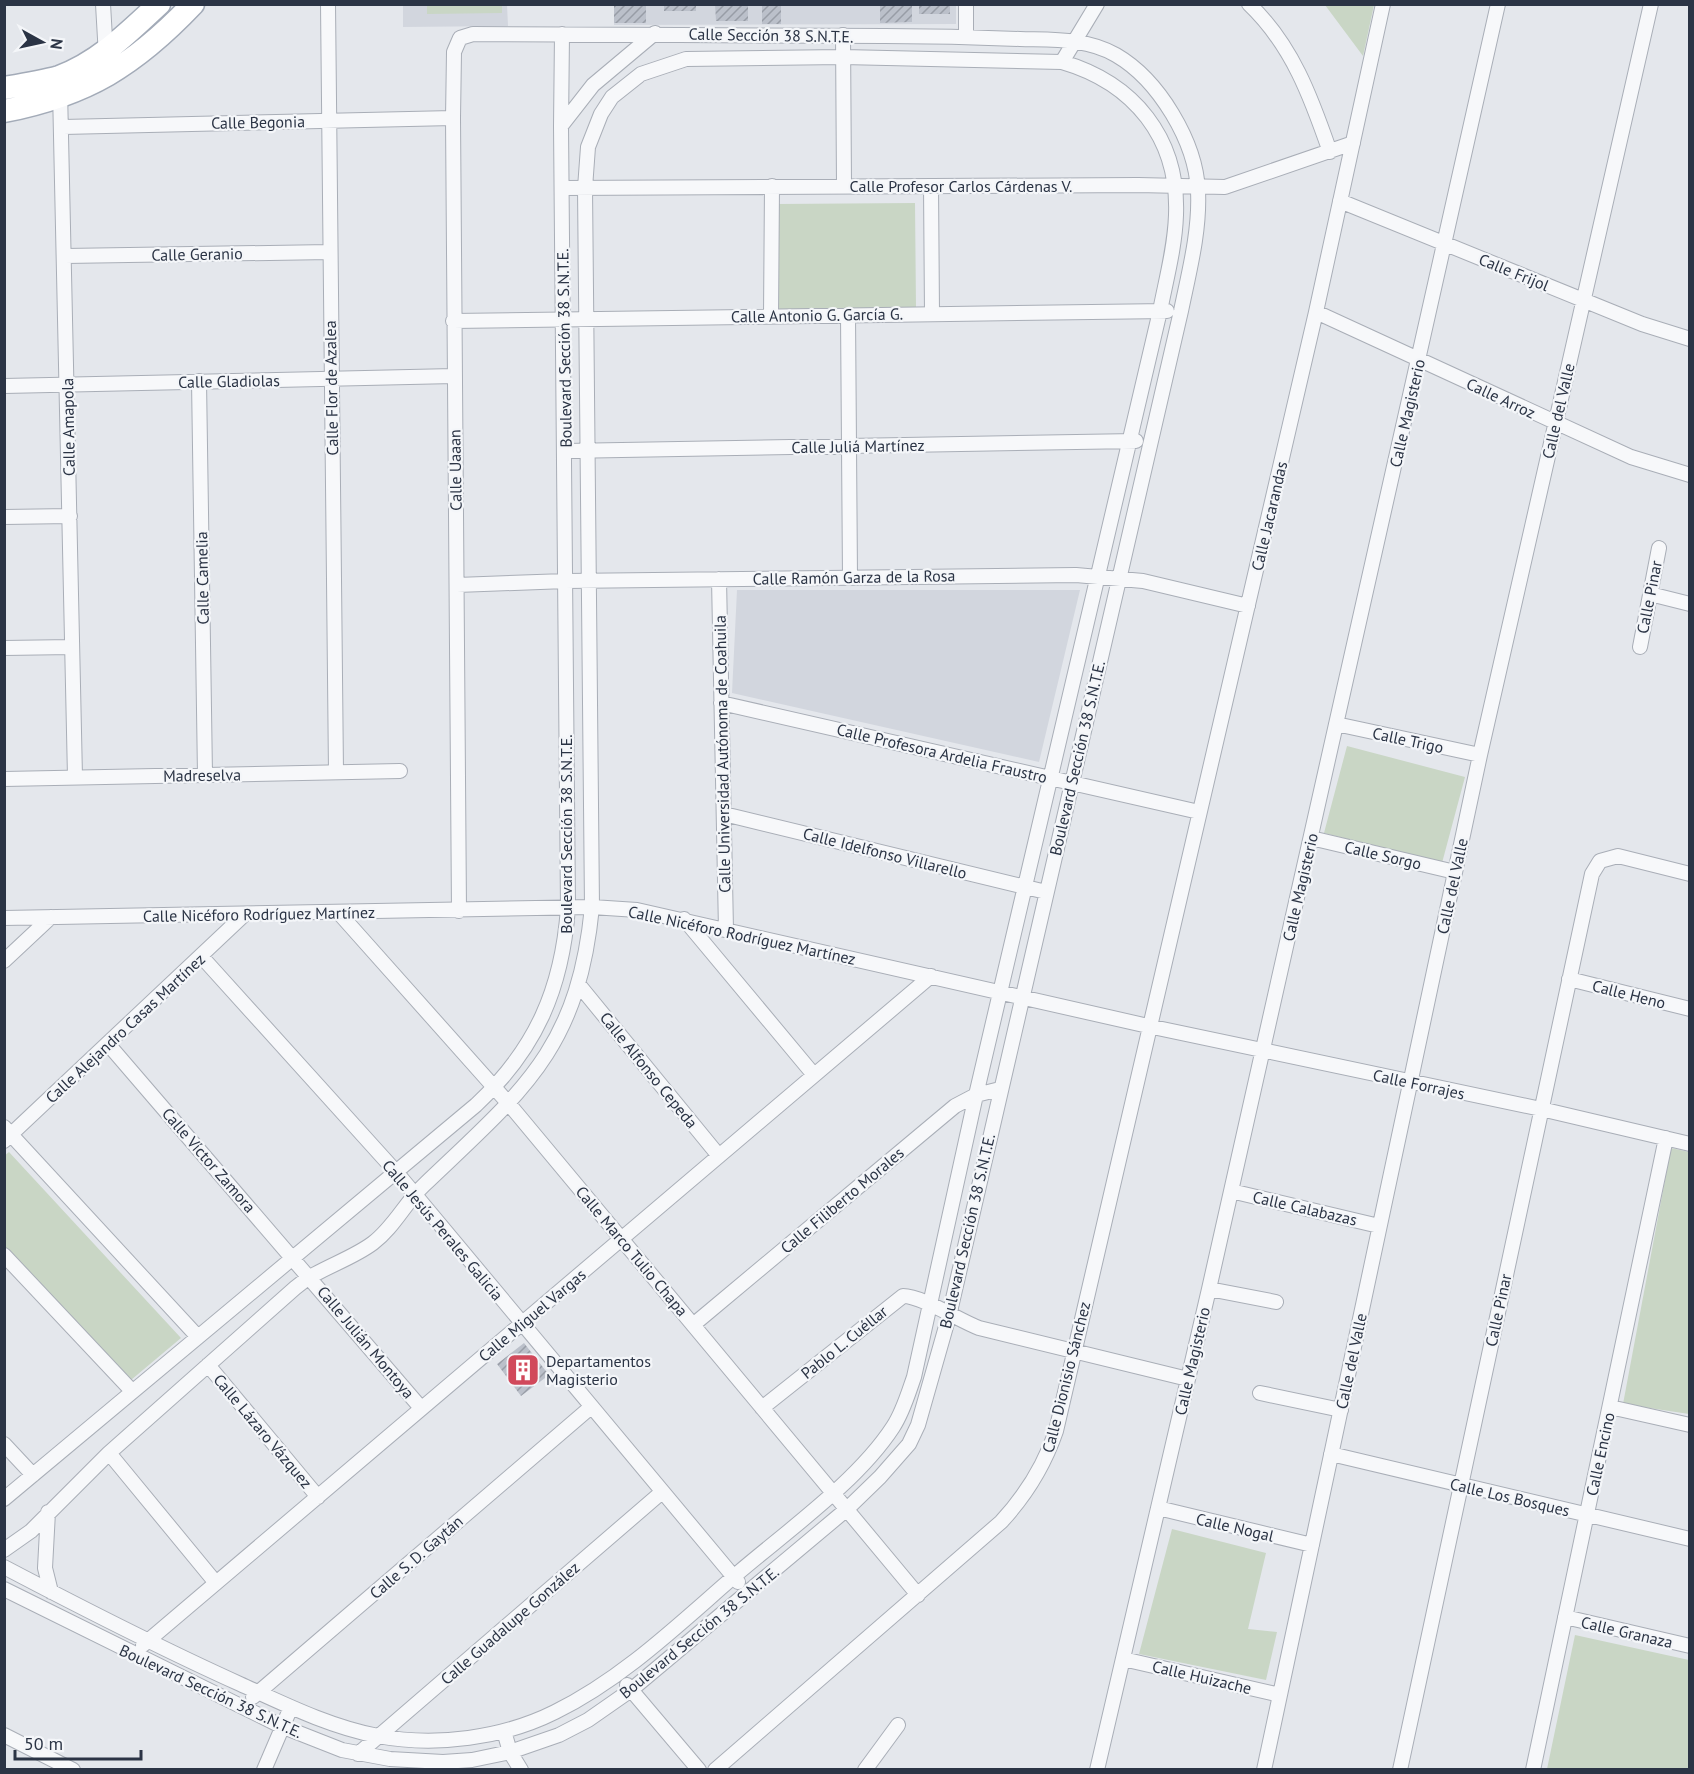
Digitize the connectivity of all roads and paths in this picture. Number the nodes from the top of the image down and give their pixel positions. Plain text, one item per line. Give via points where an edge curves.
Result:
1 (103, 4) edge
2 (159, 4) edge
3 (194, 4) edge
4 (328, 4) edge
5 (966, 4) edge
6 (1097, 4) edge
7 (1249, 4) edge
8 (1383, 4) edge
9 (1498, 4) edge
10 (1651, 4) edge
11 (655, 33) junction
12 (467, 34) joint
13 (562, 34) junction
14 (843, 35) junction
15 (966, 36) junction
16 (1074, 41) junction
17 (105, 51) junction
18 (843, 57) junction
19 (1062, 62) junction
20 (109, 75) junction
21 (627, 84) joint
22 (59, 87) junction
23 (4, 88) edge
24 (4, 111) edge
25 (453, 118) junction
26 (328, 120) junction
27 (561, 126) junction
28 (63, 127) junction
29 (1353, 143) junction
30 (1330, 152) junction
31 (772, 186) junction
32 (844, 186) junction
33 (931, 186) junction
34 (1176, 187) junction
35 (562, 188) junction
36 (585, 188) junction
37 (1198, 189) junction
38 (1340, 201) junction
39 (1445, 244) junction
40 (330, 252) junction
41 (65, 256) junction
42 (1583, 300) junction
43 (1160, 311) junction
44 (1181, 311) junction
45 (1316, 312) junction
46 (932, 314) junction
47 (848, 315) junction
48 (771, 316) junction
49 (562, 319) junction
50 (585, 319) junction
51 (453, 321) junction
52 (1689, 339) edge
53 (1419, 360) junction
54 (453, 376) junction
55 (331, 378) junction
56 (199, 381) junction
57 (67, 384) junction
58 (4, 386) edge
59 (1556, 423) junction
60 (1129, 441) junction
61 (1151, 441) junction
62 (849, 446) junction
63 (565, 451) junction
64 (587, 451) junction
65 (1689, 475) edge
66 (70, 516) junction
67 (4, 517) edge
68 (1659, 548) dead end
69 (1099, 575) junction
70 (850, 577) junction
71 (1119, 577) junction
72 (718, 579) junction
73 (566, 581) junction
74 (589, 581) junction
75 (457, 585) junction
76 (1650, 594) junction
77 (1689, 604) edge
78 (1248, 606) junction
79 (72, 647) junction
80 (1640, 647) dead end
81 (4, 648) edge
82 (721, 703) junction
83 (1336, 724) junction
84 (1480, 755) junction
85 (400, 771) dead end
86 (336, 772) junction
87 (205, 775) junction
88 (75, 777) junction
89 (1050, 778) junction
90 (4, 779) edge
91 (1072, 783) junction
92 (1199, 812) junction
93 (724, 814) junction
94 (1311, 838) junction
95 (1455, 872) junction
96 (1689, 874) edge
97 (1025, 887) junction
98 (1046, 892) junction
99 (592, 907) junction
100 (568, 908) junction
101 (459, 911) junction
102 (339, 913) junction
103 (245, 914) junction
104 (51, 917) junction
105 (4, 918) edge
106 (684, 919) junction
107 (726, 930) junction
108 (201, 956) junction
109 (4, 961) edge
110 (931, 976) junction
111 (1569, 979) junction
112 (579, 985) junction
113 (1001, 993) junction
114 (1021, 997) junction
115 (1689, 1008) edge
116 (1148, 1026) junction
117 (108, 1044) junction
118 (1263, 1051) junction
119 (814, 1075) junction
120 (1409, 1082) junction
121 (495, 1088) junction
122 (999, 1089) junction
123 (976, 1095) junction
124 (509, 1104) junction
125 (1541, 1109) junction
126 (7, 1134) edge
127 (1666, 1138) junction
128 (1689, 1144) edge
129 (719, 1156) junction
130 (397, 1173) junction
131 (1231, 1191) junction
132 (414, 1194) junction
133 (1379, 1226) junction
134 (622, 1239) junction
135 (4, 1255) edge
136 (294, 1257) junction
137 (310, 1276) junction
138 (1209, 1289) junction
139 (1276, 1302) dead end
140 (931, 1307) junction
141 (949, 1316) junction
142 (521, 1324) junction
143 (693, 1325) junction
144 (198, 1336) junction
145 (1074, 1352) junction
146 (208, 1365) junction
147 (1188, 1378) junction
148 (132, 1392) junction
149 (1260, 1393) dead end
150 (591, 1407) junction
151 (1610, 1407) junction
152 (421, 1408) junction
153 (762, 1408) junction
154 (1341, 1410) junction
155 (1689, 1425) edge
156 (4, 1444) edge
157 (109, 1453) junction
158 (1331, 1454) junction
159 (33, 1475) junction
160 (1460, 1485) junction
161 (662, 1492) junction
162 (832, 1493) junction
163 (318, 1497) junction
164 (4, 1499) edge
165 (1158, 1508) junction
166 (847, 1509) junction
167 (48, 1512) junction
168 (1587, 1515) junction
169 (1689, 1539) edge
170 (1312, 1545) junction
171 (4, 1550) edge
172 (4, 1567) edge
173 (733, 1577) junction
174 (216, 1583) junction
175 (4, 1589) edge
176 (51, 1592) junction
177 (747, 1593) junction
178 (918, 1595) junction
179 (1565, 1617) junction
180 (148, 1640) junction
181 (1689, 1646) edge
182 (132, 1653) junction
183 (1123, 1659) junction
184 (618, 1674) junction
185 (631, 1690) junction
186 (259, 1692) junction
187 (1280, 1695) junction
188 (241, 1707) junction
189 (291, 1707) junction
190 (898, 1725) dead end
191 (281, 1726) junction
192 (504, 1731) junction
193 (4, 1735) edge
194 (378, 1736) junction
195 (510, 1752) junction
196 (358, 1754) junction
197 (73, 1770) edge
198 (264, 1770) edge
199 (521, 1770) edge
200 (699, 1770) edge
201 (715, 1770) edge
202 (865, 1770) edge
203 (1097, 1770) edge
204 (1264, 1770) edge
205 (1400, 1770) edge
206 (1533, 1770) edge

1 - 17 street
2 - 17 main road
3 - 20 main road
4 - 26 street, Calle Flor de Azalea
5 - 15 street
6 - 16 street
7 - 30 street via 1277,35 1295,64
8 - 29 street, Calle Jacarandas
9 - 39 street, Calle Magisterio
10 - 42 street, Calle del Valle
11 - 13 street, Calle Sección 38 S.N.T.E.
11 - 14 street, Calle Sección 38 S.N.T.E.
11 - 27 street via 593,85
12 - 13 street, Calle Sección 38 S.N.T.E.
12 - 25 street, Calle Uaaan via 456,44 454,52
13 - 27 street, Boulevard Sección 38 S.N.T.E.
14 - 15 street, Calle Sección 38 S.N.T.E.
14 - 18 street
15 - 16 street, Calle Sección 38 S.N.T.E.
16 - 19 street
16 - 37 street, Boulevard Sección 38 S.N.T.E. via 1116,55 1152,86 1170,109 1184,137
17 - 20 street
17 - 22 main road
18 - 19 street, Calle Sección 38 S.N.T.E.
18 - 21 street, Calle Sección 38 S.N.T.E. via 686,59 657,67
18 - 32 street
19 - 34 street, Boulevard Sección 38 S.N.T.E. via 1100,76 1132,99 1160,138
20 - 22 main road
21 - 36 street, Boulevard Sección 38 S.N.T.E. via 606,105 593,131
22 - 23 main road
22 - 24 main road
22 - 28 street, Calle Amapola
25 - 26 street, Calle Begonia
25 - 51 street, Calle Uaaan
26 - 28 street, Calle Begonia
26 - 40 street, Calle Flor de Azalea
27 - 35 street, Boulevard Sección 38 S.N.T.E.
28 - 41 street, Calle Amapola
29 - 30 street, Calle Profesor Carlos Cárdenas V.
29 - 38 street, Calle Jacarandas
30 - 37 street, Calle Profesor Carlos Cárdenas V. via 1239,184
31 - 32 street, Calle Profesor Carlos Cárdenas V.
31 - 36 street, Calle Profesor Carlos Cárdenas V.
31 - 48 street
32 - 33 street, Calle Profesor Carlos Cárdenas V.
33 - 34 street, Calle Profesor Carlos Cárdenas V.
33 - 46 street
34 - 37 street, Calle Profesor Carlos Cárdenas V.
34 - 43 street, Boulevard Sección 38 S.N.T.E. via 1174,242
35 - 36 street, Calle Profesor Carlos Cárdenas V.
35 - 49 street, Boulevard Sección 38 S.N.T.E.
36 - 50 street, Boulevard Sección 38 S.N.T.E.
37 - 44 street, Boulevard Sección 38 S.N.T.E. via 1196,237
38 - 39 street, Calle Frijol
38 - 45 street, Calle Jacarandas
39 - 42 street, Calle Frijol
39 - 53 street, Calle Magisterio
40 - 41 street, Calle Geranio
40 - 55 street, Calle Flor de Azalea
41 - 57 street, Calle Amapola
42 - 52 street, Calle Frijol
42 - 59 street, Calle del Valle
43 - 44 street, Calle Antonio G. García G.
43 - 46 street, Calle Antonio G. García G.
43 - 60 street, Boulevard Sección 38 S.N.T.E.
44 - 61 street, Boulevard Sección 38 S.N.T.E.
45 - 53 street, Calle Arroz
45 - 78 street, Calle Jacarandas
46 - 47 street, Calle Antonio G. García G.
47 - 48 street, Calle Antonio G. García G.
47 - 62 street
48 - 50 street, Calle Antonio G. García G.
49 - 50 street, Calle Antonio G. García G.
49 - 51 street, Calle Antonio G. García G.
49 - 63 street, Boulevard Sección 38 S.N.T.E.
50 - 64 street, Boulevard Sección 38 S.N.T.E.
51 - 54 street, Calle Uaaan
53 - 59 street, Calle Arroz
53 - 83 street, Calle Magisterio
54 - 55 street, Calle Gladiolas
54 - 75 street, Calle Uaaan
55 - 56 street, Calle Gladiolas
55 - 86 street, Calle Flor de Azalea
56 - 57 street, Calle Gladiolas
56 - 87 street, Calle Camelia
57 - 58 street, Calle Gladiolas
57 - 66 street, Calle Amapola
59 - 65 street, Calle Arroz via 1630,457
59 - 84 street, Calle del Valle
60 - 61 street, Calle Juliá Martínez
60 - 62 street, Calle Juliá Martínez
60 - 69 street, Boulevard Sección 38 S.N.T.E.
61 - 71 street, Boulevard Sección 38 S.N.T.E.
62 - 64 street, Calle Juliá Martínez
62 - 70 street
63 - 64 street, Calle Juliá Martínez
63 - 73 street, Boulevard Sección 38 S.N.T.E.
64 - 74 street, Boulevard Sección 38 S.N.T.E.
66 - 67 street
66 - 79 street, Calle Amapola
68 - 76 street, Calle Pinar
69 - 70 street, Calle Ramón Garza de la Rosa
69 - 71 street, Calle Ramón Garza de la Rosa
69 - 89 street, Boulevard Sección 38 S.N.T.E.
70 - 72 street, Calle Ramón Garza de la Rosa
71 - 78 street, Calle Ramón Garza de la Rosa
71 - 91 street, Boulevard Sección 38 S.N.T.E.
72 - 74 street, Calle Ramón Garza de la Rosa
72 - 82 street, Calle Universidad Autónoma de Coahuila
73 - 74 street, Calle Ramón Garza de la Rosa
73 - 75 street, Calle Ramón Garza de la Rosa
73 - 100 street, Boulevard Sección 38 S.N.T.E.
74 - 99 street, Boulevard Sección 38 S.N.T.E.
75 - 101 street, Calle Uaaan
76 - 77 street
76 - 80 street, Calle Pinar
78 - 92 street, Calle Jacarandas
79 - 81 street
79 - 88 street, Calle Amapola
82 - 89 street, Calle Profesora Ardelia Fraustro
82 - 93 street, Calle Universidad Autónoma de Coahuila
83 - 84 street, Calle Trigo
83 - 94 street, Calle Magisterio
84 - 95 street, Calle del Valle
85 - 86 street, Madreselva
86 - 87 street, Madreselva
87 - 88 street, Madreselva
88 - 90 street, Madreselva
89 - 91 street, Calle Profesora Ardelia Fraustro
89 - 97 street, Boulevard Sección 38 S.N.T.E.
91 - 92 street, Calle Profesora Ardelia Fraustro
91 - 98 street, Boulevard Sección 38 S.N.T.E.
92 - 116 street, Calle Jacarandas
93 - 97 street, Calle Idelfonso Villarello
93 - 107 street, Calle Universidad Autónoma de Coahuila
94 - 95 street, Calle Sorgo
94 - 118 street, Calle Magisterio
95 - 120 street, Calle del Valle
96 - 111 street, Calle Pinar via 1618,856 1606,857 1594,867
97 - 98 street, Calle Idelfonso Villarello
97 - 113 street, Boulevard Sección 38 S.N.T.E.
98 - 114 street, Boulevard Sección 38 S.N.T.E.
99 - 100 street, Calle Nicéforo Rodríguez Martínez
99 - 106 street, Calle Nicéforo Rodríguez Martínez
99 - 112 street, Boulevard Sección 38 S.N.T.E.
100 - 101 street, Calle Nicéforo Rodríguez Martínez
100 - 121 street, Boulevard Sección 38 S.N.T.E. via 566,938 554,991 528,1045
101 - 102 street, Calle Nicéforo Rodríguez Martínez
102 - 103 street, Calle Nicéforo Rodríguez Martínez
102 - 121 street, Calle Marco Tulio Chapa
103 - 104 street, Calle Nicéforo Rodríguez Martínez
103 - 108 street, Calle Alejandro Casas Martínez
104 - 105 street, Calle Nicéforo Rodríguez Martínez
104 - 109 street
106 - 107 street, Calle Nicéforo Rodríguez Martínez
106 - 119 street
107 - 110 street, Calle Nicéforo Rodríguez Martínez
108 - 117 street, Calle Alejandro Casas Martínez
108 - 130 street, Calle Jesús Perales Galicia
110 - 113 street, Calle Nicéforo Rodríguez Martínez
110 - 119 street, Calle Miguel Vargas
111 - 115 street, Calle Heno
111 - 125 street, Calle Pinar
112 - 124 street, Boulevard Sección 38 S.N.T.E. via 549,1054
112 - 129 street, Calle Alfonso Cepeda
113 - 114 street, Calle Nicéforo Rodríguez Martínez
113 - 123 street, Boulevard Sección 38 S.N.T.E.
114 - 116 street, Calle Nicéforo Rodríguez Martínez
114 - 122 street, Boulevard Sección 38 S.N.T.E.
116 - 118 street, Calle Forrajes
116 - 145 street, Calle Dionisio Sánchez
117 - 126 street, Calle Alejandro Casas Martínez
117 - 136 street, Calle Víctor Zamora
118 - 120 street, Calle Forrajes
118 - 131 street, Calle Magisterio
119 - 129 street, Calle Miguel Vargas
120 - 125 street, Calle Forrajes
120 - 133 street, Calle del Valle
121 - 124 street, Calle Marco Tulio Chapa
121 - 130 street, Boulevard Sección 38 S.N.T.E.
122 - 123 street, Calle Filiberto Morales
122 - 141 street, Boulevard Sección 38 S.N.T.E.
123 - 140 street, Boulevard Sección 38 S.N.T.E.
123 - 143 street, Calle Filiberto Morales via 955,1106
124 - 132 street, Boulevard Sección 38 S.N.T.E.
124 - 134 street, Calle Marco Tulio Chapa
125 - 127 street, Calle Forrajes
125 - 160 street, Calle Pinar
126 - 144 street
127 - 128 street, Calle Forrajes
127 - 151 street, Calle Encino
129 - 134 street, Calle Miguel Vargas
130 - 132 street, Calle Jesús Perales Galicia
130 - 136 street, Boulevard Sección 38 S.N.T.E.
131 - 133 street, Calle Calabazas
131 - 138 street, Calle Magisterio
132 - 137 street, Boulevard Sección 38 S.N.T.E. via 388,1230 372,1244
132 - 142 street, Calle Jesús Perales Galicia
133 - 154 street, Calle del Valle
134 - 142 street, Calle Miguel Vargas
134 - 143 street, Calle Marco Tulio Chapa
135 - 148 street
136 - 137 street, Calle Víctor Zamora
136 - 144 street, Boulevard Sección 38 S.N.T.E.
137 - 146 street, Boulevard Sección 38 S.N.T.E.
137 - 152 street, Calle Julián Montoya
138 - 139 street
138 - 147 street, Calle Magisterio
140 - 141 street, Pablo L. Cuéllar
140 - 153 street, Pablo L. Cuéllar via 911,1296 896,1299
140 - 162 street, Boulevard Sección 38 S.N.T.E. via 902,1411 878,1448
141 - 145 street, Pablo L. Cuéllar via 979,1328
141 - 166 street, Boulevard Sección 38 S.N.T.E. via 926,1403 909,1444 896,1462
142 - 150 street, Calle Jesús Perales Galicia
142 - 152 street, Calle Miguel Vargas
143 - 153 street, Calle Marco Tulio Chapa
144 - 148 street, Boulevard Sección 38 S.N.T.E.
145 - 147 street, Pablo L. Cuéllar
145 - 178 street, Calle Dionisio Sánchez via 1056,1431 1029,1490 1001,1521
146 - 157 street, Boulevard Sección 38 S.N.T.E.
146 - 163 street, Calle Lázaro Vázquez
147 - 165 street, Calle Magisterio
148 - 159 street, Boulevard Sección 38 S.N.T.E.
149 - 154 street
150 - 161 street, Calle Jesús Perales Galicia
150 - 186 street, Calle S. D. Gaytán
151 - 155 street
151 - 168 street, Calle Encino
152 - 163 street, Calle Miguel Vargas
153 - 162 street, Calle Marco Tulio Chapa
154 - 158 street, Calle del Valle
156 - 159 street
157 - 167 street, Boulevard Sección 38 S.N.T.E.
157 - 174 street
158 - 160 street, Calle Los Bosques
158 - 170 street, Calle del Valle
159 - 164 street, Boulevard Sección 38 S.N.T.E.
160 - 168 street, Calle Los Bosques
160 - 205 street, Calle Pinar
161 - 173 street, Calle Jesús Perales Galicia
161 - 194 street, Calle Guadalupe González
162 - 166 street, Calle Marco Tulio Chapa
162 - 173 street, Boulevard Sección 38 S.N.T.E.
163 - 174 street, Calle Miguel Vargas
165 - 170 street, Calle Nogal
165 - 183 street, Calle Magisterio
166 - 177 street, Boulevard Sección 38 S.N.T.E.
166 - 178 street, Calle Marco Tulio Chapa
167 - 171 street, Boulevard Sección 38 S.N.T.E. via 31,1531
167 - 176 street via 45,1560
168 - 169 street, Calle Los Bosques
168 - 179 street, Calle Encino
170 - 187 street, Calle del Valle
172 - 176 street, Boulevard Sección 38 S.N.T.E.
173 - 177 street, Calle Jesús Perales Galicia
173 - 184 street, Boulevard Sección 38 S.N.T.E.
174 - 180 street, Calle Miguel Vargas
175 - 182 street, Boulevard Sección 38 S.N.T.E.
176 - 180 street, Boulevard Sección 38 S.N.T.E.
177 - 185 street, Boulevard Sección 38 S.N.T.E.
178 - 201 street, Calle Dionisio Sánchez
179 - 181 street, Calle Granaza
179 - 206 street, Calle Encino
180 - 182 street, Calle Miguel Vargas
180 - 186 street, Boulevard Sección 38 S.N.T.E.
182 - 188 street, Boulevard Sección 38 S.N.T.E.
183 - 187 street, Calle Huizache
183 - 203 street, Calle Magisterio
184 - 185 street
184 - 192 street, Boulevard Sección 38 S.N.T.E. via 553,1713
185 - 195 street, Boulevard Sección 38 S.N.T.E. via 579,1725
185 - 200 street
186 - 188 street, Calle S. D. Gaytán
186 - 189 street, Boulevard Sección 38 S.N.T.E.
187 - 204 street, Calle del Valle
188 - 191 street, Boulevard Sección 38 S.N.T.E.
189 - 191 street
189 - 194 street, Boulevard Sección 38 S.N.T.E.
190 - 202 street
191 - 196 street, Boulevard Sección 38 S.N.T.E.
191 - 198 street
192 - 194 street, Boulevard Sección 38 S.N.T.E. via 450,1739
192 - 195 street
193 - 197 street
194 - 196 street, Calle Guadalupe González
195 - 196 street, Boulevard Sección 38 S.N.T.E. via 443,1762
195 - 199 street

